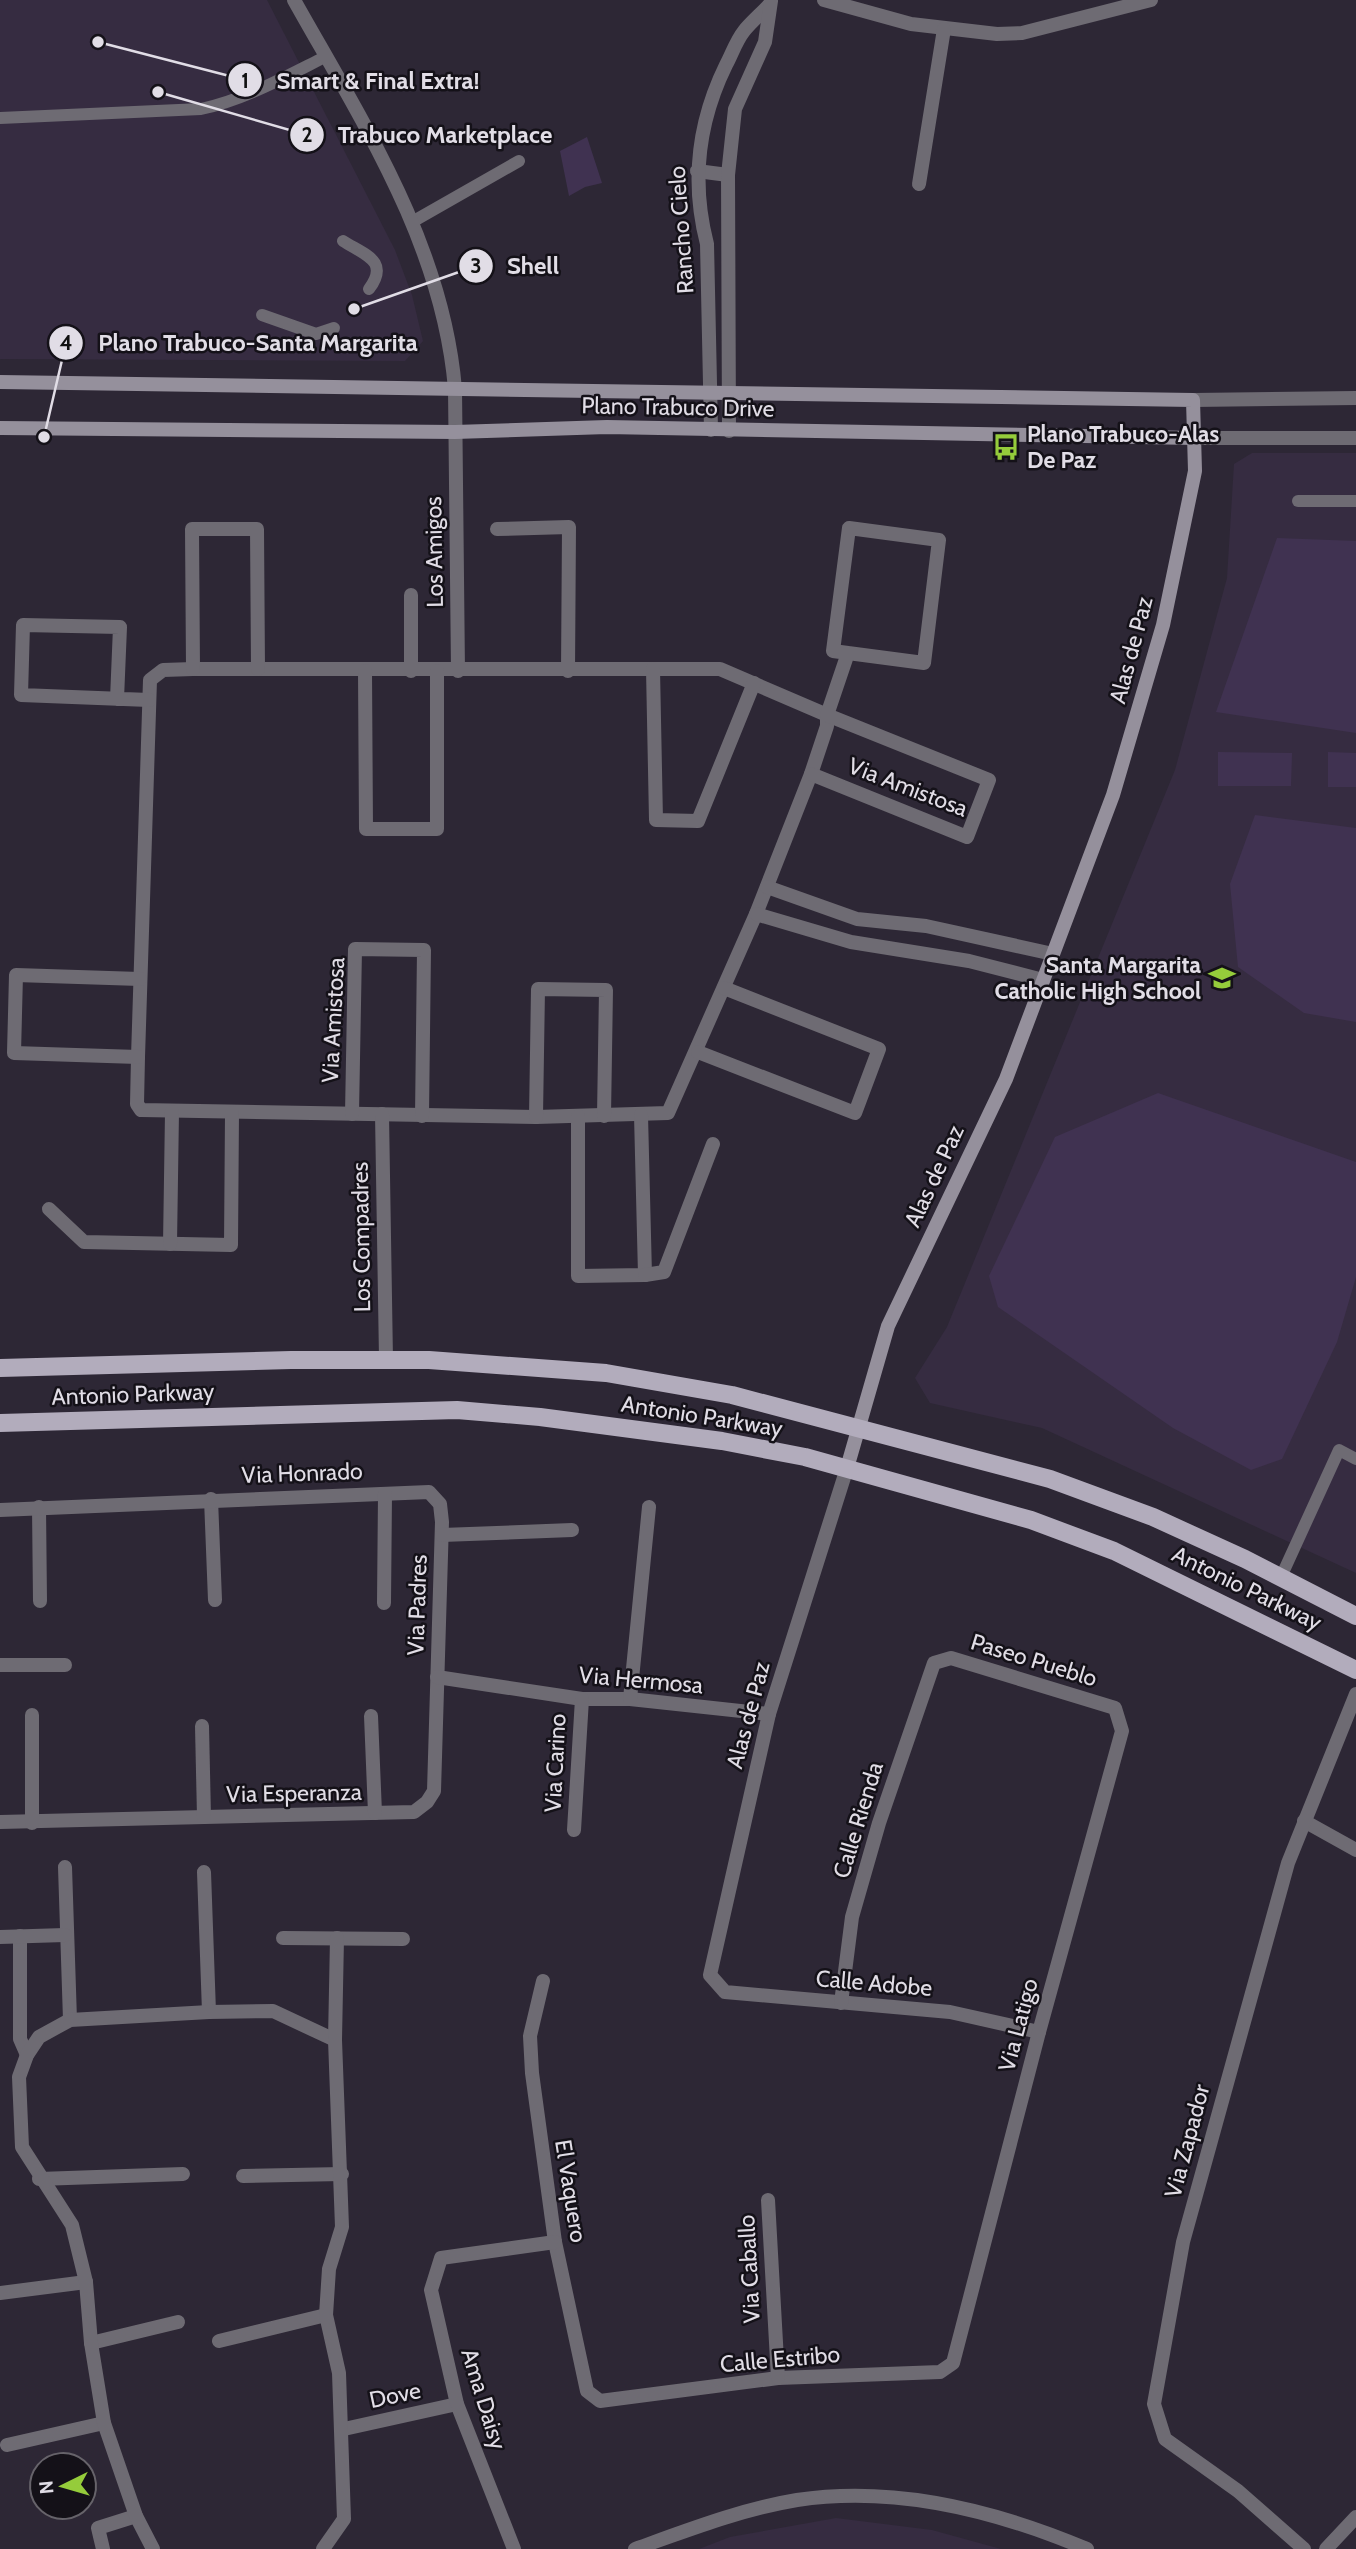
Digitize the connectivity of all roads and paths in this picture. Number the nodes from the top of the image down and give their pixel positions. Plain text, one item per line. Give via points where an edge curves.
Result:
1 (294, 0) edge
2 (824, 0) edge
3 (1151, 0) edge
4 (771, 2) edge
5 (944, 29) junction
6 (325, 57) junction
7 (709, 107) junction
8 (735, 110) junction
9 (0, 118) edge
10 (519, 162) dead end
11 (697, 171) junction
12 (728, 175) junction
13 (919, 184) dead end
14 (412, 222) junction
15 (343, 241) dead end
16 (369, 289) dead end
17 (262, 315) dead end
18 (334, 328) dead end
19 (0, 382) edge
20 (455, 389) junction
21 (710, 389) junction
22 (729, 390) junction
23 (1356, 398) edge
24 (1194, 400) junction
25 (0, 428) edge
26 (710, 430) junction
27 (729, 431) junction
28 (455, 432) junction
29 (1194, 438) junction
30 (1356, 438) edge
31 (1298, 501) dead end
32 (1356, 501) edge
33 (497, 529) dead end
34 (411, 595) dead end
35 (848, 653) junction
36 (192, 669) junction
37 (258, 669) junction
38 (653, 669) junction
39 (365, 671) junction
40 (411, 671) junction
41 (437, 671) junction
42 (458, 671) junction
43 (568, 671) junction
44 (754, 683) junction
45 (117, 699) junction
46 (149, 700) junction
47 (827, 715) junction
48 (811, 774) junction
49 (766, 887) junction
50 (756, 914) junction
51 (1053, 954) junction
52 (140, 979) junction
53 (1044, 980) junction
54 (723, 988) junction
55 (698, 1052) junction
56 (138, 1057) junction
57 (172, 1112) junction
58 (232, 1113) junction
59 (352, 1114) junction
60 (382, 1114) junction
61 (641, 1115) junction
62 (422, 1116) junction
63 (578, 1116) junction
64 (604, 1116) junction
65 (536, 1117) junction
66 (713, 1144) dead end
67 (49, 1209) dead end
68 (170, 1244) junction
69 (645, 1275) junction
70 (386, 1359) junction
71 (0, 1368) edge
72 (0, 1423) edge
73 (858, 1426) junction
74 (1356, 1459) edge
75 (847, 1468) junction
76 (385, 1494) junction
77 (211, 1499) junction
78 (39, 1507) junction
79 (649, 1507) dead end
80 (0, 1510) edge
81 (572, 1530) dead end
82 (442, 1535) junction
83 (1281, 1577) junction
84 (215, 1600) dead end
85 (40, 1601) dead end
86 (384, 1603) dead end
87 (1356, 1616) edge
88 (940, 1659) joint
89 (0, 1665) edge
90 (65, 1665) dead end
91 (1356, 1670) edge
92 (437, 1677) junction
93 (1356, 1694) edge
94 (582, 1699) junction
95 (630, 1699) junction
96 (1115, 1708) joint
97 (769, 1714) junction
98 (32, 1715) dead end
99 (371, 1716) dead end
100 (202, 1726) dead end
101 (375, 1813) junction
102 (204, 1817) junction
103 (1304, 1821) junction
104 (0, 1822) edge
105 (32, 1823) junction
106 (574, 1830) dead end
107 (1356, 1850) edge
108 (65, 1867) dead end
109 (204, 1872) dead end
110 (65, 1935) junction
111 (20, 1936) junction
112 (0, 1937) edge
113 (283, 1938) dead end
114 (337, 1938) junction
115 (403, 1939) dead end
116 (710, 1975) joint
117 (543, 1981) dead end
118 (841, 2003) junction
119 (209, 2012) junction
120 (70, 2020) junction
121 (1039, 2032) junction
122 (335, 2040) junction
123 (27, 2055) junction
124 (183, 2174) dead end
125 (342, 2174) junction
126 (243, 2176) dead end
127 (40, 2179) junction
128 (768, 2200) dead end
129 (555, 2242) junction
130 (86, 2282) junction
131 (0, 2293) edge
132 (326, 2315) junction
133 (178, 2322) dead end
134 (219, 2341) dead end
135 (91, 2343) junction
136 (957, 2356) joint
137 (778, 2378) junction
138 (600, 2401) joint
139 (457, 2404) junction
140 (104, 2423) junction
141 (344, 2429) junction
142 (7, 2445) dead end
143 (136, 2516) junction
144 (1356, 2517) edge
145 (103, 2549) edge
146 (153, 2549) edge
147 (323, 2549) edge
148 (514, 2549) edge
149 (635, 2549) edge
150 (1087, 2549) edge
151 (1304, 2549) edge
152 (1326, 2549) edge

1 - 6 street, Los Amigos
2 - 5 street
3 - 5 street via 1022,33
4 - 7 street, Rancho Cielo via 743,32
4 - 8 street, Rancho Cielo via 765,42
5 - 13 street
6 - 9 lane via 201,110
6 - 14 street, Los Amigos via 377,148
7 - 8 street
7 - 11 street, Rancho Cielo
8 - 12 street, Rancho Cielo
10 - 14 lane
11 - 12 street
11 - 21 street, Rancho Cielo via 707,244
12 - 22 street, Rancho Cielo
14 - 20 street, Los Amigos via 441,300
15 - 16 lane via 374,260 377,278
17 - 18 lane via 316,334
19 - 20 main road, Plano Trabuco Drive
20 - 21 main road, Plano Trabuco Drive
20 - 28 street, Los Amigos
21 - 22 main road, Plano Trabuco Drive
21 - 26 street, Rancho Cielo
22 - 24 main road, Plano Trabuco Drive
22 - 27 street, Rancho Cielo
23 - 24 street, Plano Trabuco Drive
24 - 29 main road, Alas de Paz
25 - 28 main road, Plano Trabuco Drive
26 - 27 main road, Plano Trabuco Drive
26 - 28 main road, Plano Trabuco Drive via 607,427
27 - 29 main road, Plano Trabuco Drive
28 - 42 street, Los Amigos
29 - 30 street, Plano Trabuco Drive
29 - 51 main road, Alas de Paz via 1195,471 1163,625 1114,795
31 - 32 lane
33 - 43 street via 569,527
34 - 40 street
35 - 35 street via 833,651 849,528 939,540 924,663
35 - 47 street, Via Amistosa
36 - 37 street, Via Amistosa
36 - 37 street via 192,529 257,529
36 - 46 street, Via Amistosa via 163,670 153,676
37 - 39 street, Via Amistosa
38 - 43 street, Via Amistosa
38 - 44 street, Via Amistosa via 720,669
38 - 44 street via 656,820 698,821
39 - 40 street, Via Amistosa
39 - 41 street via 366,829 438,829
40 - 41 street, Via Amistosa
41 - 42 street, Via Amistosa
42 - 43 street, Via Amistosa
44 - 47 street, Via Amistosa
45 - 45 street via 21,695 23,625 120,627
45 - 46 street
46 - 52 street, Via Amistosa
47 - 48 street, Via Amistosa
47 - 48 street, Via Amistosa via 989,780 967,837
48 - 49 street, Via Amistosa
49 - 50 street, Via Amistosa
49 - 51 street via 857,919 950,930
50 - 53 street via 852,942 969,961
50 - 54 street, Via Amistosa
51 - 53 main road, Alas de Paz
52 - 56 street, Via Amistosa
52 - 56 street via 16,975 14,1053
53 - 73 main road, Alas de Paz via 1006,1079 888,1326
54 - 55 street, Via Amistosa
54 - 55 street via 879,1049 855,1113
55 - 61 street, Via Amistosa via 668,1113
56 - 57 street, Via Amistosa via 141,1110
57 - 58 street, Via Amistosa
57 - 68 street
58 - 59 street, Via Amistosa
58 - 68 street via 231,1245
59 - 60 street, Via Amistosa
59 - 62 street, Via Amistosa via 355,949 424,950
60 - 62 street, Via Amistosa
60 - 70 street, Los Compadres
61 - 64 street, Via Amistosa
61 - 69 street
62 - 65 street, Via Amistosa
63 - 64 street, Via Amistosa
63 - 65 street, Via Amistosa
63 - 69 street via 578,1276
64 - 65 street via 606,990 538,989
66 - 69 street via 664,1272
67 - 68 street via 84,1242
70 - 71 main road, Antonio Parkway
70 - 73 main road, Antonio Parkway via 606,1373 732,1395
72 - 75 main road, Antonio Parkway via 457,1410 708,1439
73 - 75 main road, Alas de Paz
73 - 83 main road, Antonio Parkway via 1050,1479 1153,1517
74 - 83 lane via 1339,1450
75 - 91 main road, Antonio Parkway via 979,1504 1114,1551
75 - 97 street, Alas de Paz
76 - 77 street, Via Honrado
76 - 82 street, Via Honrado via 429,1492 440,1504
76 - 86 street
77 - 78 street, Via Honrado
77 - 84 street
78 - 80 street, Via Honrado
78 - 85 street
79 - 95 street
81 - 82 street
82 - 92 street, Via Padres
83 - 87 main road, Antonio Parkway
88 - 96 street, Paseo Pueblo via 951,1658
88 - 118 street, Calle Rienda via 929,1671 855,1905
89 - 90 street
92 - 94 street, Via Hermosa
92 - 101 street, Via Esperanza via 434,1791 414,1812
93 - 103 street, Via Zapador
94 - 95 street, Via Hermosa
94 - 106 street, Via Carino
95 - 97 street, Via Hermosa
96 - 121 street, Via Latigo via 1122,1731
97 - 116 street, Alas de Paz
98 - 105 street
99 - 101 street
100 - 102 street
101 - 102 street, Via Esperanza
102 - 105 street, Via Esperanza
103 - 107 street
103 - 151 street, Via Zapador via 1288,1863 1183,2242 1154,2404 1165,2439 1238,2491
104 - 105 street, Via Esperanza
108 - 110 street
109 - 119 street
110 - 111 street
110 - 120 street
111 - 112 street
111 - 123 street via 20,2039
113 - 114 street
114 - 115 street
114 - 122 street
116 - 118 street, Calle Adobe via 725,1992
117 - 129 street, El Vaquero via 530,2036
118 - 121 street, Calle Adobe via 950,2012
119 - 120 street
119 - 122 street via 273,2011
120 - 123 street via 39,2037
121 - 136 street, Via Latigo
122 - 125 street
123 - 127 street via 19,2077 22,2147
124 - 127 street
125 - 126 street
125 - 132 street via 342,2227 329,2269
127 - 130 street via 72,2225
128 - 137 street, Via Caballo
129 - 138 street, El Vaquero via 587,2391
129 - 139 street, Ama Daisy via 441,2258 431,2290
130 - 131 street
130 - 135 street
132 - 134 street
132 - 141 street via 339,2373
133 - 135 street
135 - 140 street
136 - 137 street, Calle Estribo via 940,2372
137 - 138 street, Calle Estribo
139 - 141 street, Dove
139 - 148 street, Ama Daisy
140 - 142 street
140 - 143 street
141 - 147 street via 344,2519
143 - 145 street via 98,2528
143 - 146 street
144 - 152 street
149 - 150 street via 758,2508 838,2497 905,2499 978,2510

